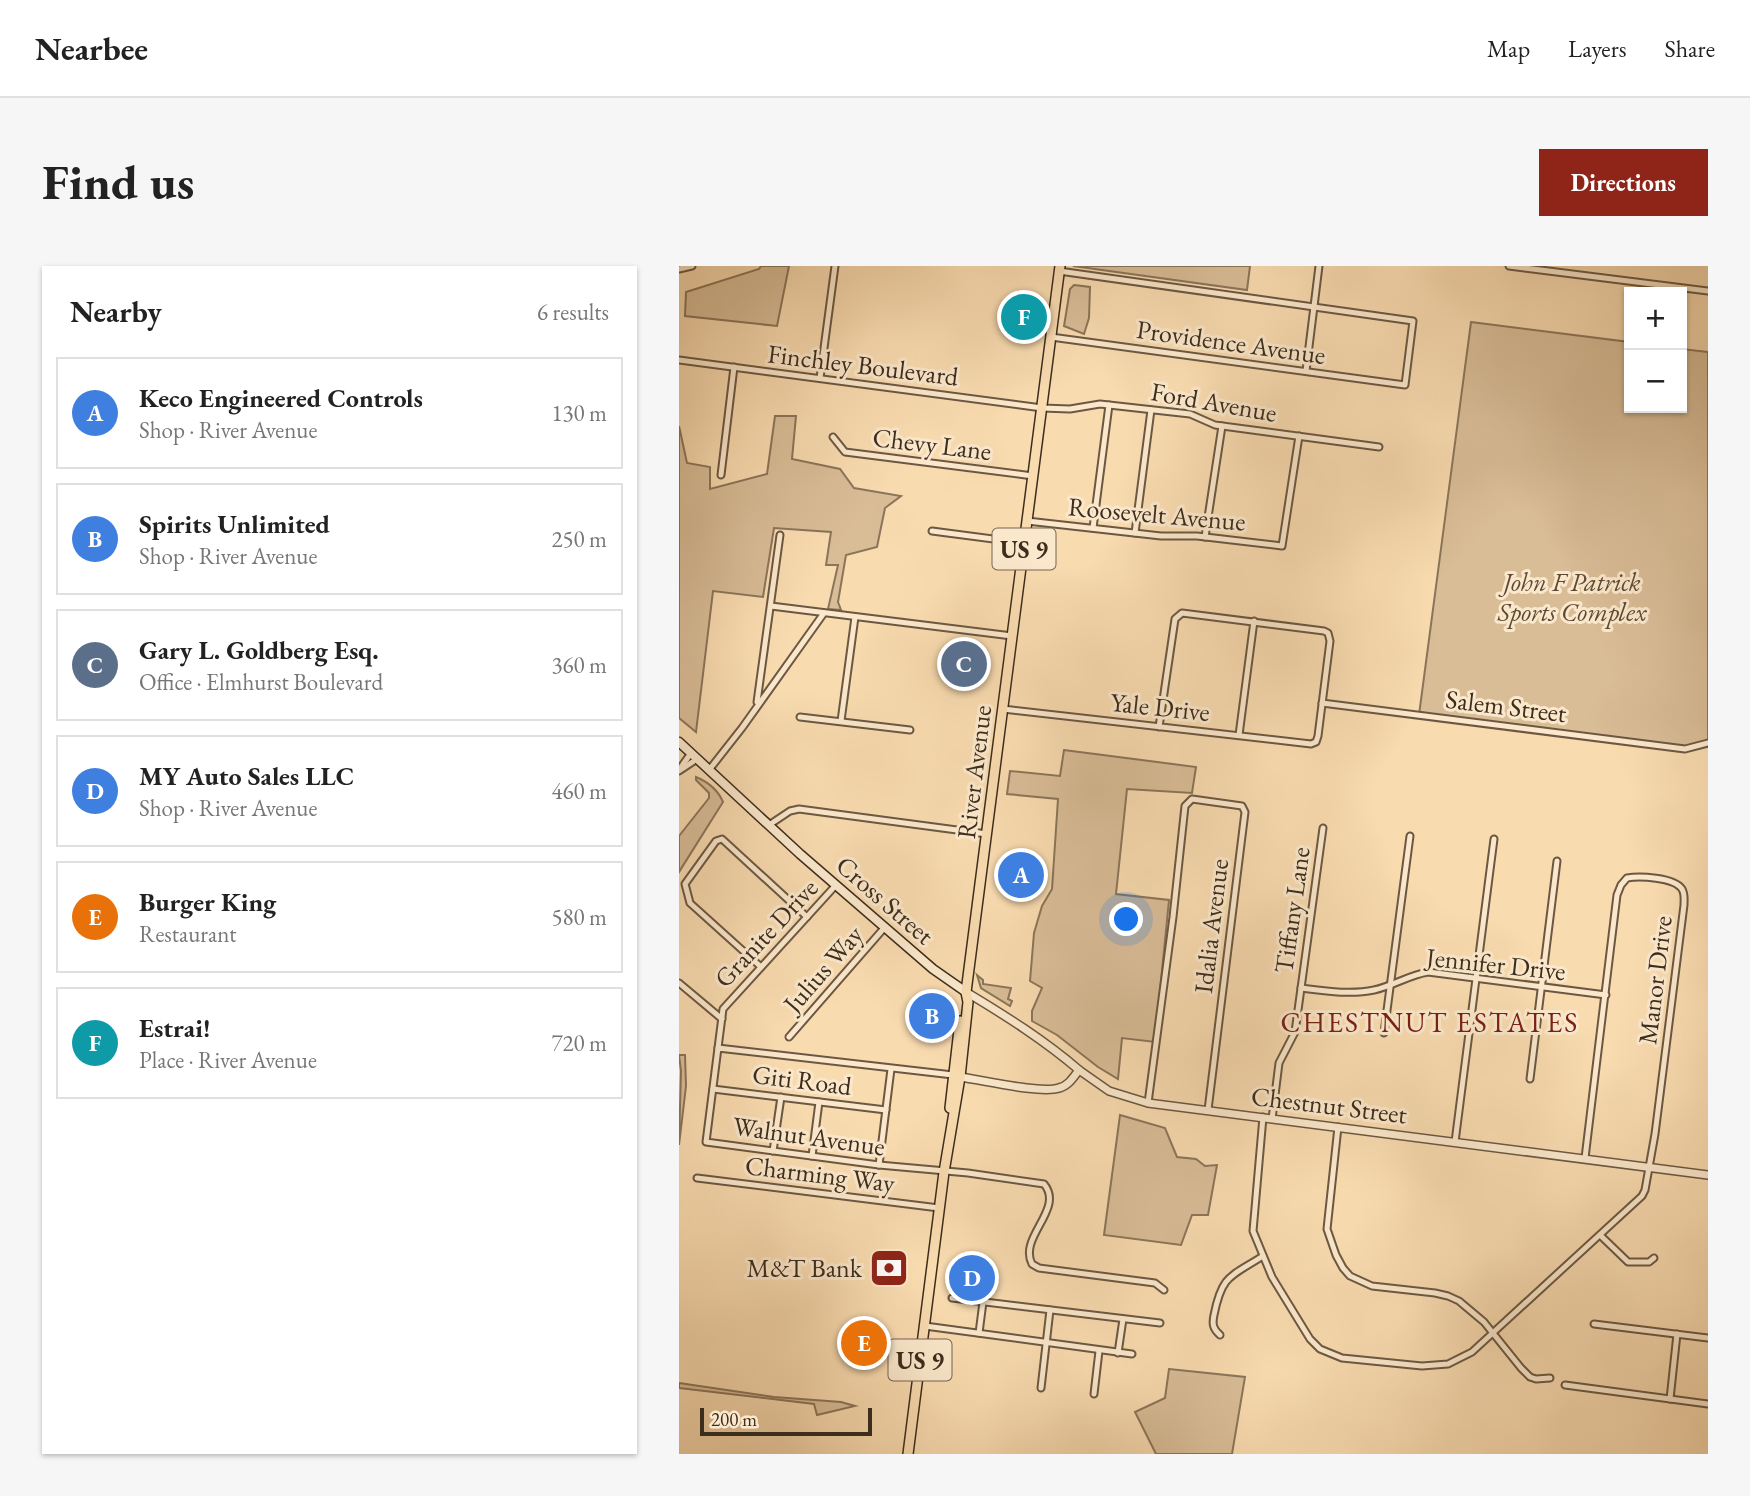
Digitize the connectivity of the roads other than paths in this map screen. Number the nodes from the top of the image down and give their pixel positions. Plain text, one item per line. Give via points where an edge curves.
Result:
1 (692, 266) edge
2 (835, 266) edge
3 (1319, 266) edge
4 (1509, 266) edge
5 (679, 269) edge
6 (1060, 269) edge
7 (1708, 291) edge
8 (1314, 306) junction
9 (1051, 337) junction
10 (679, 360) edge
11 (734, 367) junction
12 (1306, 372) junction
13 (820, 378) junction
14 (1109, 405) junction
15 (1042, 408) junction
16 (1151, 410) junction
17 (1222, 426) junction
18 (1299, 436) junction
19 (833, 437) dead end
20 (1379, 447) dead end
21 (721, 475) dead end
22 (1033, 476) junction
23 (1027, 521) junction
24 (1093, 528) junction
25 (932, 531) dead end
26 (1135, 533) junction
27 (780, 535) dead end
28 (1205, 537) junction
29 (1024, 543) junction
30 (771, 606) junction
31 (824, 613) junction
32 (855, 618) junction
33 (1254, 621) junction
34 (1012, 636) junction
35 (1322, 703) junction
36 (757, 706) junction
37 (1003, 709) junction
38 (800, 717) dead end
39 (841, 721) junction
40 (1159, 727) junction
41 (911, 730) dead end
42 (1239, 736) junction
43 (679, 742) edge
44 (1708, 743) edge
45 (694, 756) junction
46 (709, 769) junction
47 (679, 770) edge
48 (769, 825) junction
49 (1323, 828) dead end
50 (987, 834) junction
51 (1410, 836) dead end
52 (1494, 839) dead end
53 (1557, 861) dead end
54 (836, 886) junction
55 (807, 917) junction
56 (885, 928) junction
57 (761, 967) junction
58 (1476, 979) junction
59 (679, 982) edge
60 (1391, 983) junction
61 (1542, 987) junction
62 (1301, 988) junction
63 (967, 992) junction
64 (1606, 995) junction
65 (722, 1018) junction
66 (1384, 1032) dead end
67 (789, 1037) dead end
68 (718, 1048) junction
69 (891, 1069) junction
70 (1079, 1070) junction
71 (957, 1076) junction
72 (1530, 1079) dead end
73 (713, 1089) junction
74 (781, 1097) junction
75 (819, 1102) junction
76 (1148, 1103) junction
77 (886, 1110) junction
78 (1208, 1110) junction
79 (1263, 1117) junction
80 (1272, 1119) junction
81 (1338, 1127) junction
82 (1455, 1142) junction
83 (773, 1151) junction
84 (811, 1156) junction
85 (1585, 1158) junction
86 (879, 1165) junction
87 (1650, 1167) junction
88 (944, 1172) junction
89 (1708, 1175) edge
90 (697, 1178) dead end
91 (939, 1208) junction
92 (1600, 1235) junction
93 (1262, 1256) junction
94 (1654, 1258) dead end
95 (1164, 1290) dead end
96 (952, 1298) dead end
97 (983, 1302) junction
98 (1050, 1310) junction
99 (1123, 1319) junction
100 (1160, 1323) dead end
101 (1594, 1324) dead end
102 (925, 1326) junction
103 (979, 1333) junction
104 (1493, 1333) junction
105 (1677, 1334) junction
106 (1220, 1335) dead end
107 (1708, 1338) edge
108 (1047, 1343) junction
109 (1099, 1351) junction
110 (1118, 1353) junction
111 (1132, 1354) dead end
112 (1550, 1378) dead end
113 (1565, 1385) dead end
114 (1041, 1388) dead end
115 (1094, 1394) dead end
116 (1670, 1399) junction
117 (1708, 1404) edge
118 (908, 1454) edge

1 - 5 street
2 - 13 street
3 - 8 street
4 - 7 street
6 - 8 street
6 - 9 highway, River Avenue / US 9
8 - 12 street
8 - 12 street, Providence Avenue via 1413,321 1405,385
9 - 12 street, Providence Avenue
9 - 15 highway, River Avenue / US 9
10 - 11 street, Finchley Boulevard
11 - 13 street, Finchley Boulevard
11 - 21 street
13 - 15 street, Finchley Boulevard
14 - 15 street, Ford Avenue
14 - 16 street, Ford Avenue
14 - 24 street
15 - 22 highway, River Avenue / US 9
16 - 17 street, Ford Avenue via 1190,414
16 - 26 street
17 - 18 street, Ford Avenue
17 - 28 street
18 - 20 street, Ford Avenue
18 - 28 street, Roosevelt Avenue via 1282,545
19 - 22 street, Chevy Lane via 845,452
22 - 23 highway, River Avenue / US 9
23 - 24 street, Roosevelt Avenue
23 - 29 highway, River Avenue / US 9
24 - 26 street, Roosevelt Avenue
25 - 29 street
26 - 28 street, Roosevelt Avenue
27 - 30 street
29 - 34 highway, River Avenue / US 9
30 - 31 street
30 - 36 street
31 - 32 street
31 - 36 street
32 - 34 street
32 - 39 street
33 - 35 street via 1324,631 1329,636
33 - 40 street via 1182,612 1175,620
33 - 42 street
34 - 37 highway, River Avenue / US 9
35 - 42 street, Yale Drive via 1313,743
35 - 44 street, Salem Street via 1685,749
36 - 46 street
37 - 40 street, Yale Drive
37 - 50 highway, River Avenue / US 9
38 - 39 street
39 - 41 street
40 - 42 street, Yale Drive
43 - 45 main road, Cross Street
45 - 46 main road, Cross Street
45 - 47 street
46 - 48 main road, Cross Street
48 - 50 street via 799,809
48 - 54 main road, Cross Street
49 - 62 street, Tiffany Lane
50 - 63 highway, River Avenue / US 9
51 - 60 street
52 - 58 street
53 - 61 street
54 - 55 street, Granite Drive
54 - 56 main road, Cross Street
55 - 57 street, Granite Drive
55 - 57 street via 722,839 718,841 685,884 690,903
56 - 63 main road, Cross Street
56 - 67 street, Julius Way
57 - 65 street, Granite Drive via 723,1009
58 - 60 street, Jennifer Drive via 1428,972
58 - 61 street, Jennifer Drive
58 - 82 street
59 - 65 street
60 - 62 street, Jennifer Drive via 1356,992
60 - 66 street
61 - 64 street, Jennifer Drive
61 - 72 street
62 - 80 street, Tiffany Lane via 1295,1031 1279,1063
63 - 70 street, Cross Street
63 - 71 highway, River Avenue / US 9
64 - 85 street, Manor Drive
64 - 87 street, Manor Drive via 1621,885 1637,876 1679,885 1684,905
65 - 68 street, Granite Drive
68 - 69 street
68 - 73 street, Walnut Avenue
69 - 71 street
69 - 77 street
70 - 71 street via 1058,1089
70 - 76 street, Chestnut Street via 1109,1091
71 - 88 highway, River Avenue / US 9
73 - 74 street, Giti Road
73 - 83 street, Walnut Avenue via 706,1142
74 - 75 street, Giti Road
74 - 83 street
75 - 77 street, Giti Road
75 - 84 street
76 - 78 street, Chestnut Street
76 - 78 street, Idalia Avenue via 1187,805 1192,799 1206,800 1242,806 1245,812
77 - 86 street
78 - 79 street, Chestnut Street
79 - 80 street, Chestnut Street
79 - 93 street via 1252,1221
80 - 81 street, Chestnut Street
81 - 82 street, Chestnut Street
81 - 104 street via 1327,1229 1343,1268 1371,1286 1448,1296 1471,1310
82 - 85 street, Chestnut Street
83 - 84 street, Walnut Avenue
84 - 86 street, Walnut Avenue
85 - 87 street, Chestnut Street
86 - 88 street, Walnut Avenue
87 - 89 street, Chestnut Street
87 - 92 street via 1642,1196
88 - 91 highway, River Avenue / US 9
88 - 95 street, Walnut Avenue via 1047,1186 1047,1211 1030,1242 1028,1257 1034,1266 1155,1283
90 - 91 street, Charming Way
91 - 102 highway, River Avenue / US 9
92 - 94 street via 1628,1262
92 - 104 street
93 - 104 street via 1310,1339 1342,1358 1448,1364 1472,1352
93 - 106 street via 1219,1289 1212,1321
96 - 97 street
97 - 98 street
97 - 103 street
98 - 99 street
98 - 108 street
99 - 100 street
99 - 110 street
101 - 105 street
102 - 103 street
102 - 118 highway, River Avenue / US 9
103 - 108 street
104 - 112 street via 1530,1377
105 - 107 street
105 - 116 street
108 - 109 street
108 - 114 street
109 - 110 street
109 - 115 street
110 - 111 street
113 - 116 street
116 - 117 street

